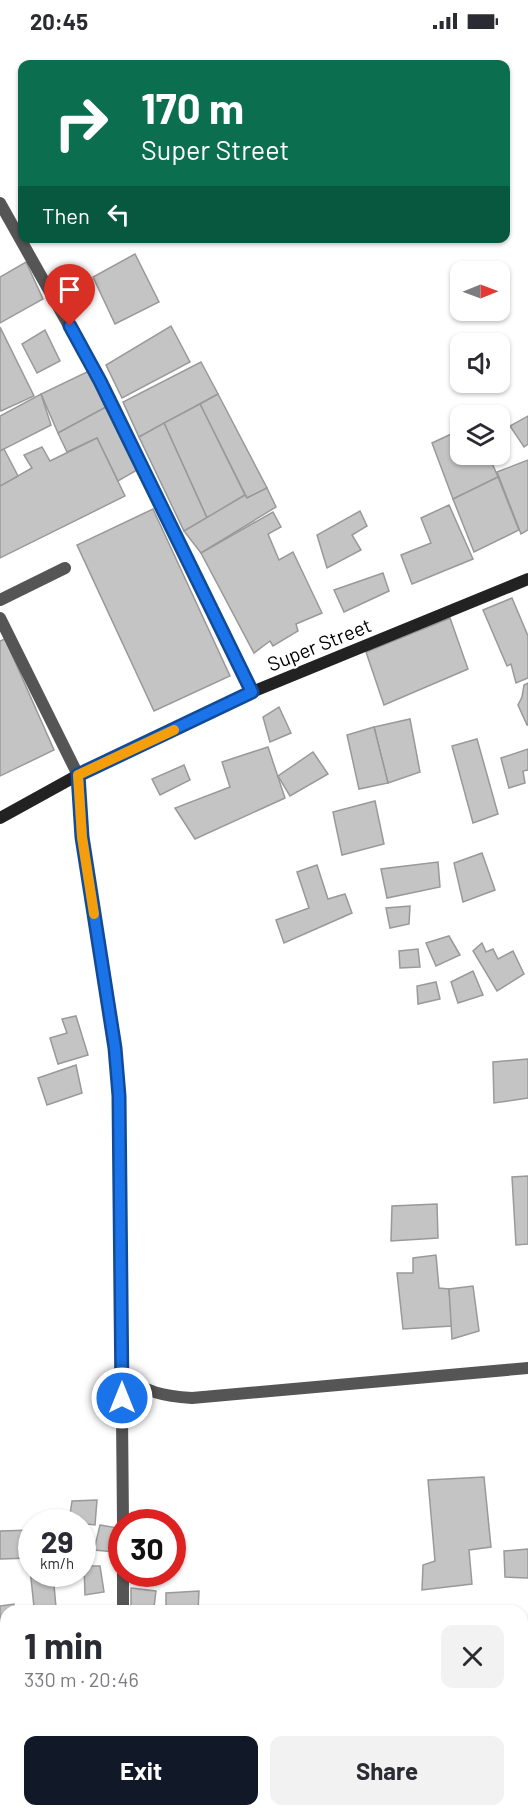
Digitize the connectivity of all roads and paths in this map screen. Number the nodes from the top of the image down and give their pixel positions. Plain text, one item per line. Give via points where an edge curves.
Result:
1 (0, 203) edge
2 (18, 235) edge
3 (22, 243) edge
4 (65, 568) dead end
5 (528, 579) edge
6 (0, 600) edge
7 (0, 618) edge
8 (252, 692) junction
9 (78, 775) junction
10 (0, 818) edge
11 (528, 1368) edge
12 (122, 1377) junction
13 (123, 1509) edge
14 (123, 1587) edge
15 (123, 1605) edge

1 - 2 street
3 - 8 street via 100,381
4 - 6 street
5 - 8 street, Super Street
7 - 9 street
8 - 9 street, Super Street
9 - 10 street, Super Street
9 - 12 street via 82,837 119,1096
11 - 12 street via 192,1398 148,1392
12 - 13 street
14 - 15 street

